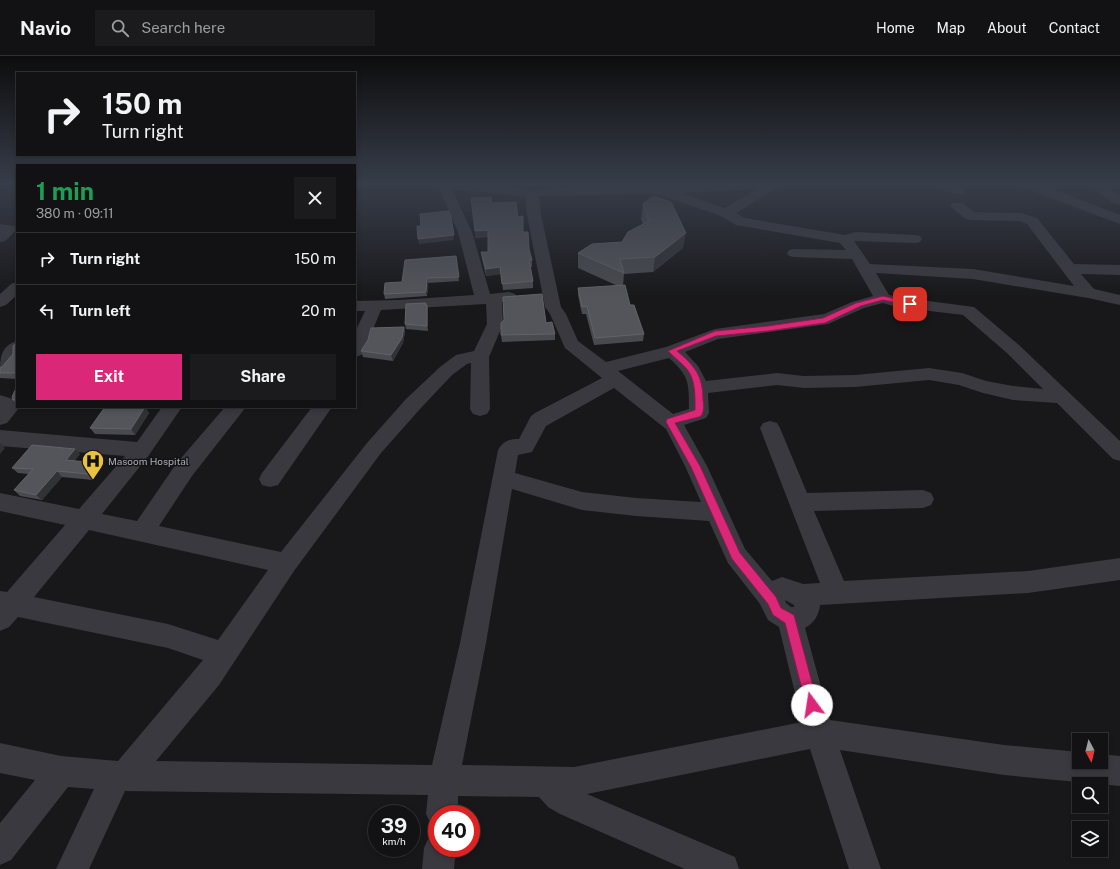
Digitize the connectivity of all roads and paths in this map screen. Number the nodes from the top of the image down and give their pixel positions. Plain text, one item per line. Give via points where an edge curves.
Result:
1 (459, 222) edge
2 (535, 222) edge
3 (741, 222) edge
4 (1033, 222) edge
5 (915, 239) dead end
6 (845, 240) junction
7 (794, 254) dead end
8 (861, 261) junction
9 (1069, 269) junction
10 (1120, 270) edge
11 (16, 289) edge
12 (1088, 292) junction
13 (542, 294) junction
14 (488, 298) junction
15 (883, 298) junction
16 (1120, 300) edge
17 (0, 302) edge
18 (356, 306) edge
19 (375, 306) junction
20 (16, 348) edge
21 (356, 349) edge
22 (672, 351) junction
23 (480, 356) junction
24 (0, 368) edge
25 (609, 374) junction
26 (699, 388) junction
27 (1063, 398) junction
28 (0, 402) edge
29 (171, 408) edge
30 (235, 408) edge
31 (321, 408) edge
32 (480, 409) dead end
33 (0, 418) edge
34 (670, 422) junction
35 (770, 428) dead end
36 (0, 438) edge
37 (142, 450) junction
38 (1120, 453) edge
39 (503, 478) junction
40 (270, 479) dead end
41 (923, 499) dead end
42 (0, 502) edge
43 (800, 502) junction
44 (716, 512) junction
45 (83, 519) junction
46 (142, 532) junction
47 (286, 564) junction
48 (1119, 571) edge
49 (836, 593) junction
50 (788, 605) junction
51 (5, 608) edge
52 (223, 654) junction
53 (819, 733) junction
54 (0, 758) edge
55 (61, 771) junction
56 (1120, 771) edge
57 (120, 776) junction
58 (444, 780) junction
59 (545, 781) junction
60 (443, 805) edge
61 (0, 849) edge
62 (439, 857) edge
63 (72, 869) edge
64 (438, 869) edge
65 (723, 869) edge
66 (865, 869) edge

1 - 14 street
2 - 13 street
3 - 6 street
4 - 9 street
5 - 6 street via 856,236
6 - 8 street
7 - 8 street
8 - 12 street via 974,274
8 - 15 street
9 - 10 street
9 - 12 street
11 - 17 street
12 - 16 street
13 - 14 street
13 - 25 street via 558,314 571,344
14 - 19 street
14 - 23 street via 495,324
15 - 22 street via 858,305 825,320 715,334
15 - 27 street via 968,311 1014,350
18 - 19 street
19 - 21 street
20 - 24 street
22 - 25 street
22 - 26 street via 692,369
23 - 32 street
23 - 47 street via 462,360 446,371 413,404 374,448
25 - 34 street
25 - 39 street via 538,421 525,447 512,447 508,450
26 - 27 street via 777,379 804,382 854,381 930,374 955,377 1013,394
26 - 34 street via 699,413
27 - 38 street
28 - 33 street via 9,405
29 - 37 street
30 - 46 street via 184,470
31 - 40 street
34 - 44 street via 696,466
35 - 43 street
36 - 37 street
37 - 45 street
39 - 44 street via 582,501
39 - 58 street via 473,643
41 - 43 street
42 - 45 street
43 - 49 street
44 - 50 street via 736,556
45 - 46 street
45 - 51 street
46 - 47 street
47 - 52 street
48 - 49 street via 1028,582
49 - 50 street
50 - 53 street
51 - 52 street via 168,636
52 - 57 street via 209,675
53 - 56 street via 1004,760
53 - 59 street via 574,782
53 - 66 street
54 - 55 street
55 - 57 street
55 - 61 street
57 - 58 street
57 - 63 street
58 - 59 street
58 - 60 street
59 - 65 street via 559,796 571,803
62 - 64 street

